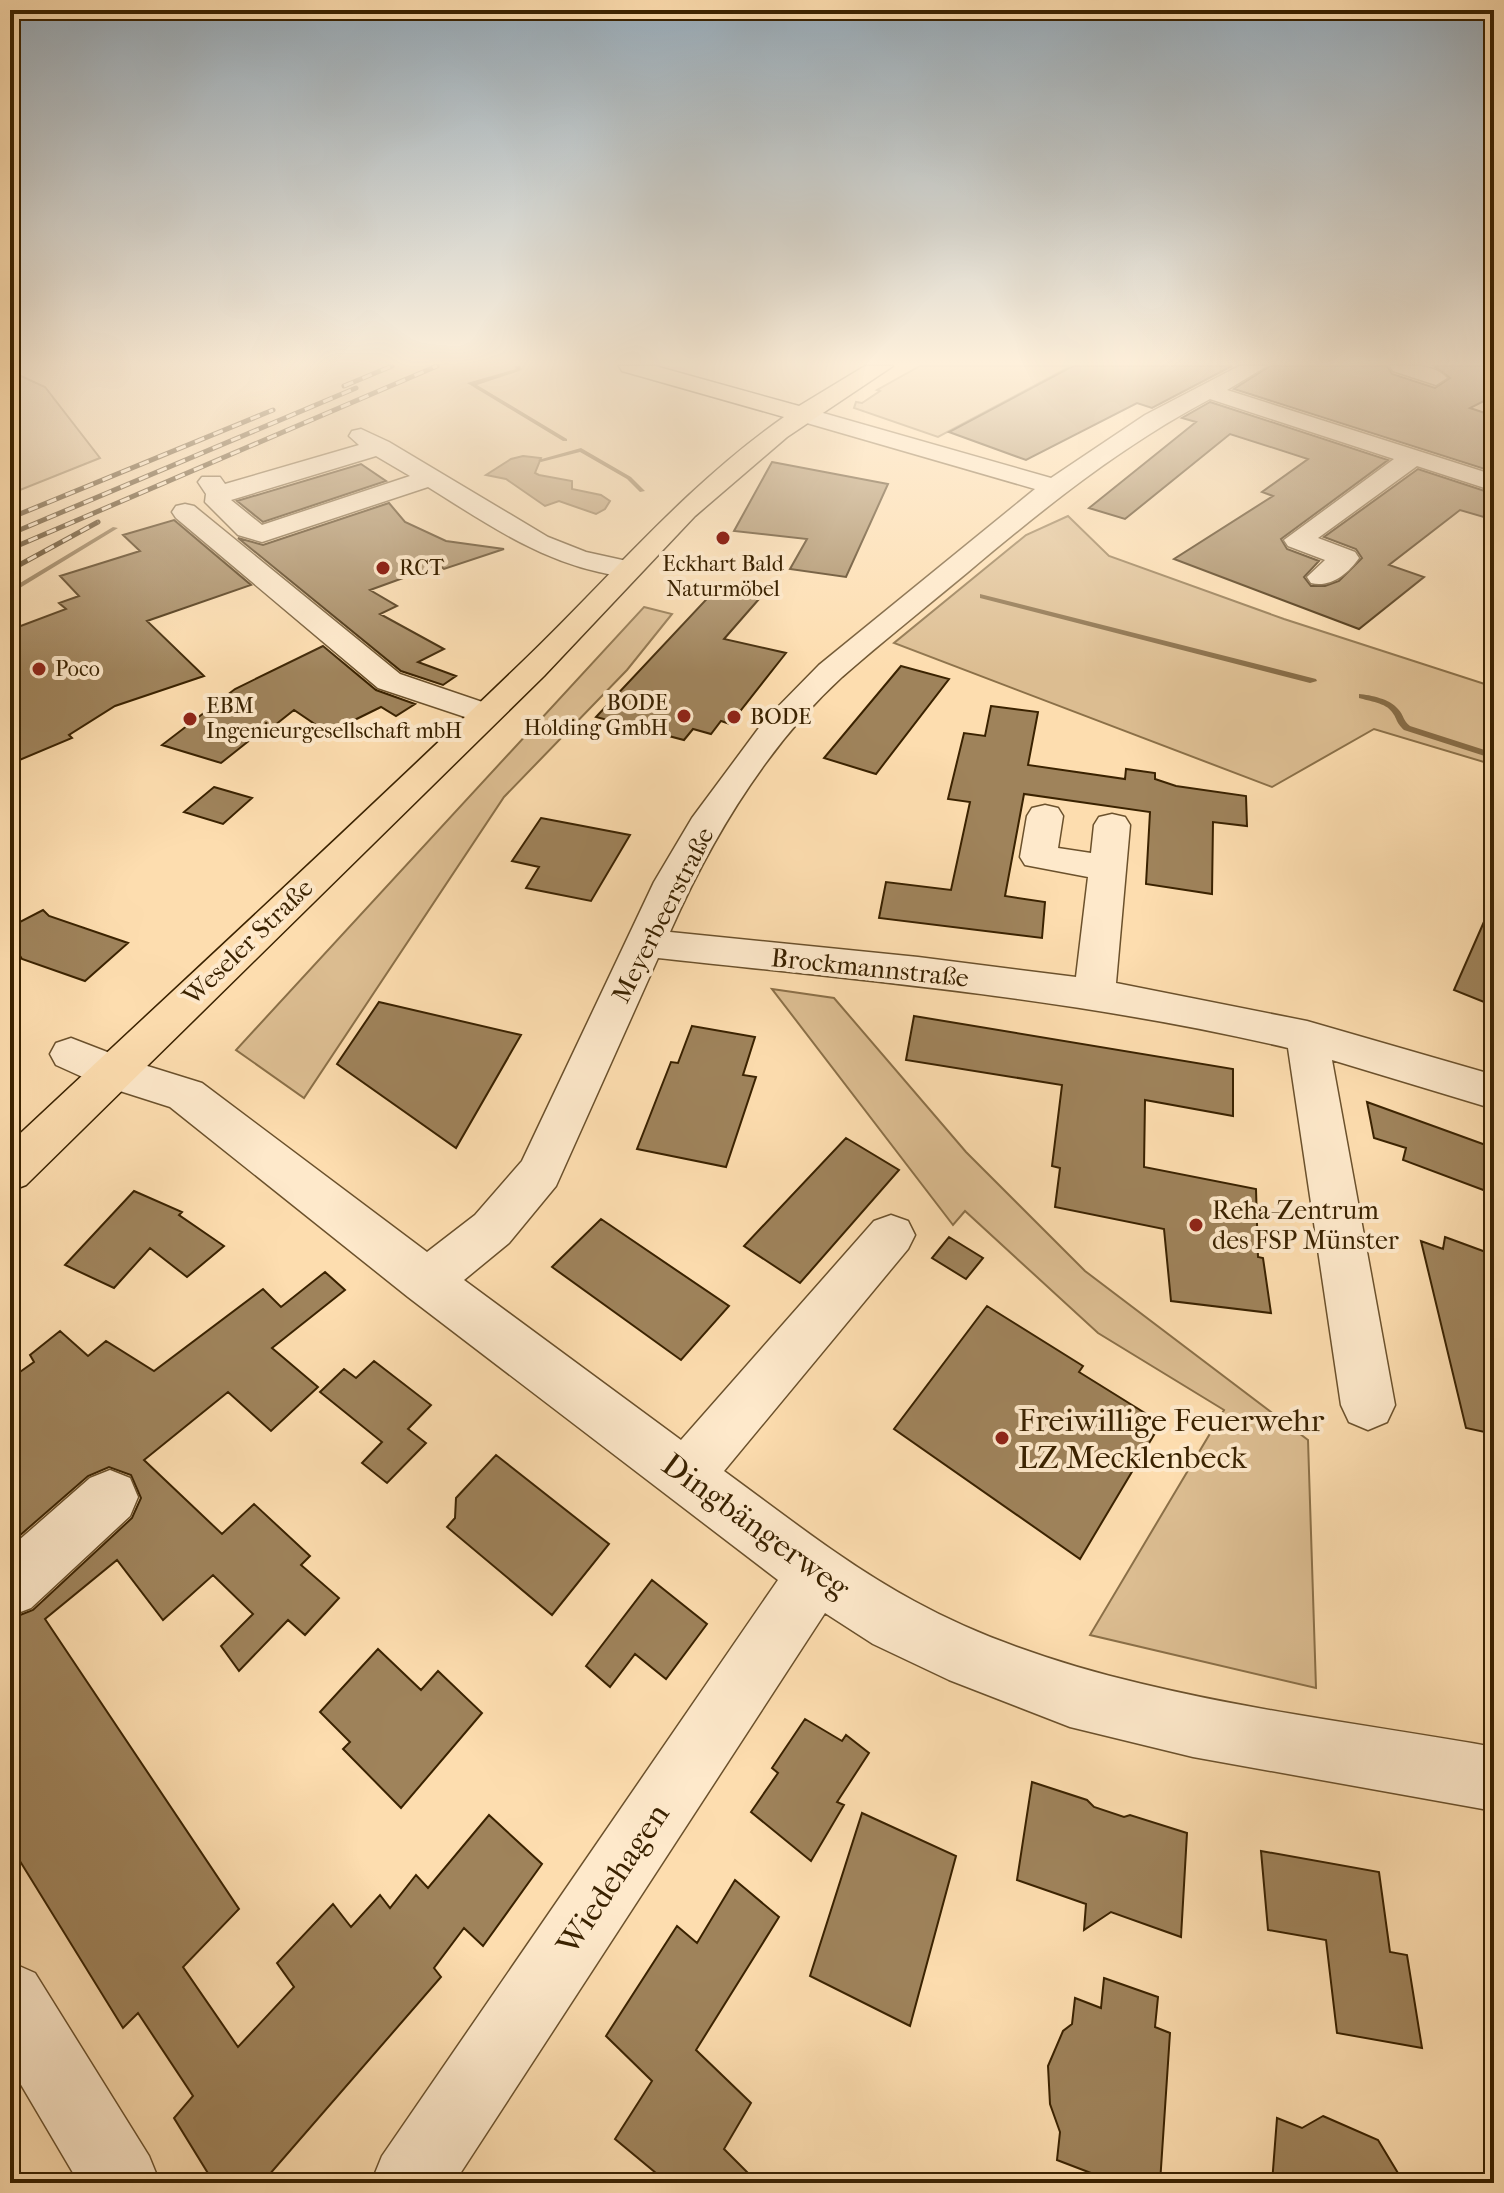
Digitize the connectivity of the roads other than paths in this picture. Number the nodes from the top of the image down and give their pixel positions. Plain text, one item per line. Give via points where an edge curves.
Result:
1 (282, 468) edge
2 (414, 468) edge
3 (731, 468) edge
4 (990, 468) edge
5 (1082, 468) edge
6 (1398, 468) edge
7 (1446, 468) edge
8 (430, 478) junction
9 (1494, 483) edge
10 (1055, 487) junction
11 (185, 512) dead end
12 (1298, 540) junction
13 (1273, 557) dead end
14 (626, 569) junction
15 (1321, 577) dead end
16 (486, 714) junction
17 (1045, 816) dead end
18 (1112, 825) dead end
19 (1108, 868) junction
20 (646, 943) junction
21 (1094, 994) junction
22 (1307, 1037) junction
23 (71, 1054) dead end
24 (113, 1072) junction
25 (1494, 1092) edge
26 (10, 1172) edge
27 (891, 1235) dead end
28 (426, 1282) junction
29 (1368, 1405) dead end
30 (686, 1475) junction
31 (110, 1497) dead end
32 (817, 1574) junction
33 (10, 1587) edge
34 (1494, 1779) edge
35 (10, 1998) edge
36 (122, 2183) edge
37 (409, 2183) edge

1 - 8 street via 215,488 218,502 248,529 262,534
2 - 8 street
3 - 14 main road, Weseler Straße
4 - 10 street
5 - 10 street, Meyerbeerstraße
6 - 12 street
7 - 9 street
8 - 14 street via 538,543 578,559
10 - 20 street, Meyerbeerstraße via 830,672 776,728 705,826
11 - 16 street via 389,681
12 - 13 street
12 - 15 street via 1345,558
14 - 16 main road, Weseler Straße
16 - 24 main road, Weseler Straße
17 - 19 street via 1038,857
18 - 19 street
19 - 21 street
20 - 21 street, Brockmannstraße
20 - 28 street, Meyerbeerstraße via 540,1173 492,1229
21 - 22 street, Brockmannstraße
22 - 25 street, Brockmannstraße
22 - 29 street
23 - 24 street, Dingbängerweg
24 - 26 main road, Weseler Straße
24 - 28 street, Dingbängerweg via 186,1095
27 - 30 street
28 - 30 street, Dingbängerweg
30 - 32 street, Dingbängerweg
31 - 33 street
32 - 34 street, Dingbängerweg via 894,1623 1070,1696 1193,1726
32 - 37 street, Wiedehagen
35 - 36 street

